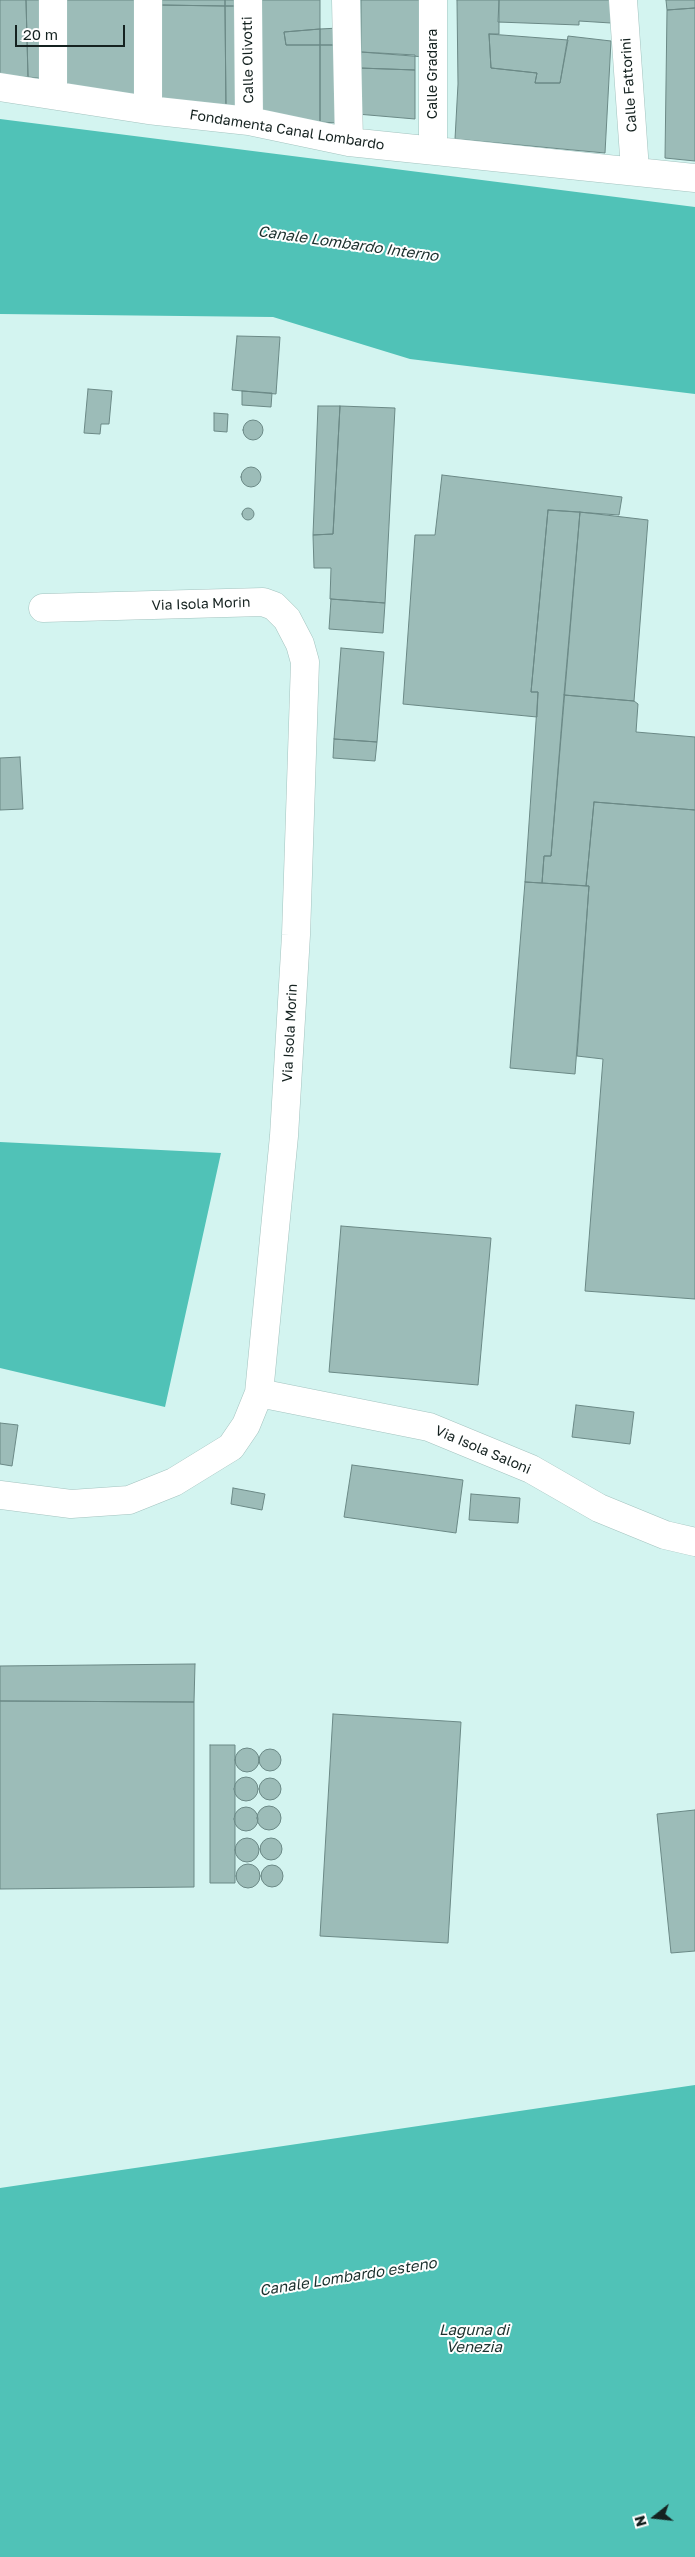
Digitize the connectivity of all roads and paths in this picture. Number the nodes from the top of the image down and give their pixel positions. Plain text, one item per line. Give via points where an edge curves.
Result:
1 (53, 0) edge
2 (148, 0) edge
3 (248, 0) edge
4 (346, 0) edge
5 (432, 0) edge
6 (622, 0) edge
7 (0, 86) edge
8 (53, 94) junction
9 (148, 110) junction
10 (249, 121) junction
11 (349, 142) junction
12 (433, 149) junction
13 (635, 170) junction
14 (695, 178) edge
15 (43, 608) dead end
16 (259, 1393) junction
17 (0, 1495) edge
18 (695, 1542) edge

1 - 8 street
2 - 9 street
3 - 10 street, Calle Olivotti
4 - 11 street
5 - 12 street, Calle Gradara
6 - 13 street, Calle Fattorini
7 - 8 street, Fondamenta Canal Lombardo
8 - 9 street, Fondamenta Canal Lombardo
9 - 10 street, Fondamenta Canal Lombardo
10 - 11 street, Fondamenta Canal Lombardo
11 - 12 street, Fondamenta Canal Lombardo
12 - 13 street, Fondamenta Canal Lombardo
13 - 14 street, Fondamenta Canal Lombardo
15 - 16 street, Via Isola Morin via 263,602 281,611 300,644 305,662 295,945 284,1136
16 - 17 street, Via Isola Morin via 246,1425 231,1447 174,1482 138,1497 71,1504
16 - 18 street, Via Isola Saloni via 428,1427 531,1469 599,1508 665,1535

